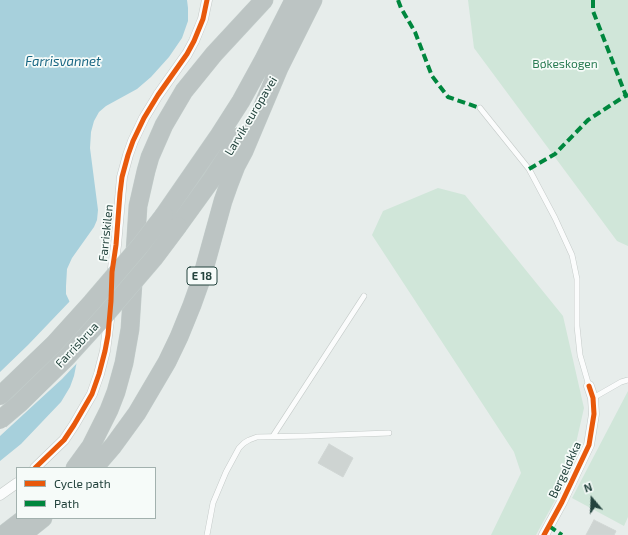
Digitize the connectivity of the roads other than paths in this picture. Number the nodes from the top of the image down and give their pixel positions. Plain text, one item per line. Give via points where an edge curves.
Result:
1 (207, 0) edge
2 (264, 0) edge
3 (294, 0) edge
4 (313, 0) edge
5 (279, 68) junction
6 (480, 108) dead end
7 (171, 220) junction
8 (364, 296) dead end
9 (628, 380) edge
10 (589, 386) joint
11 (0, 396) edge
12 (592, 398) junction
13 (0, 420) edge
14 (389, 433) dead end
15 (273, 436) junction
16 (36, 467) edge
17 (76, 467) edge
18 (95, 467) edge
19 (16, 484) edge
20 (0, 495) edge
21 (24, 519) edge
22 (42, 519) edge
23 (3, 535) edge
24 (22, 535) edge
25 (207, 535) edge
26 (544, 535) edge

1 - 16 street, Farriskilen via 194,41 144,118 128,155 122,177 108,335 92,394 64,440
2 - 17 highway via 184,91 164,125 150,157 138,206 130,329 124,363 109,410 91,446
3 - 7 highway, Larvik europavei / E 18 via 241,101
4 - 5 highway, Larvik europavei / E 18
5 - 7 highway, Larvik europavei / E 18 via 212,179
5 - 18 highway, E 18 via 229,184 202,277 179,337 137,413
6 - 10 lane via 529,169 556,218 572,255 577,279 580,355
7 - 11 highway, Farrisbrua / E 18, bridge via 132,256 48,349
7 - 13 highway, Farrisbrua / E 18, bridge via 154,258 66,358
8 - 15 lane
9 - 12 lane
10 - 12 street, Bergeløkka
12 - 26 street, Bergeløkka via 594,414 589,445
14 - 15 lane
15 - 25 lane via 257,437 239,448 216,494
19 - 20 street
21 - 23 highway
22 - 24 highway

